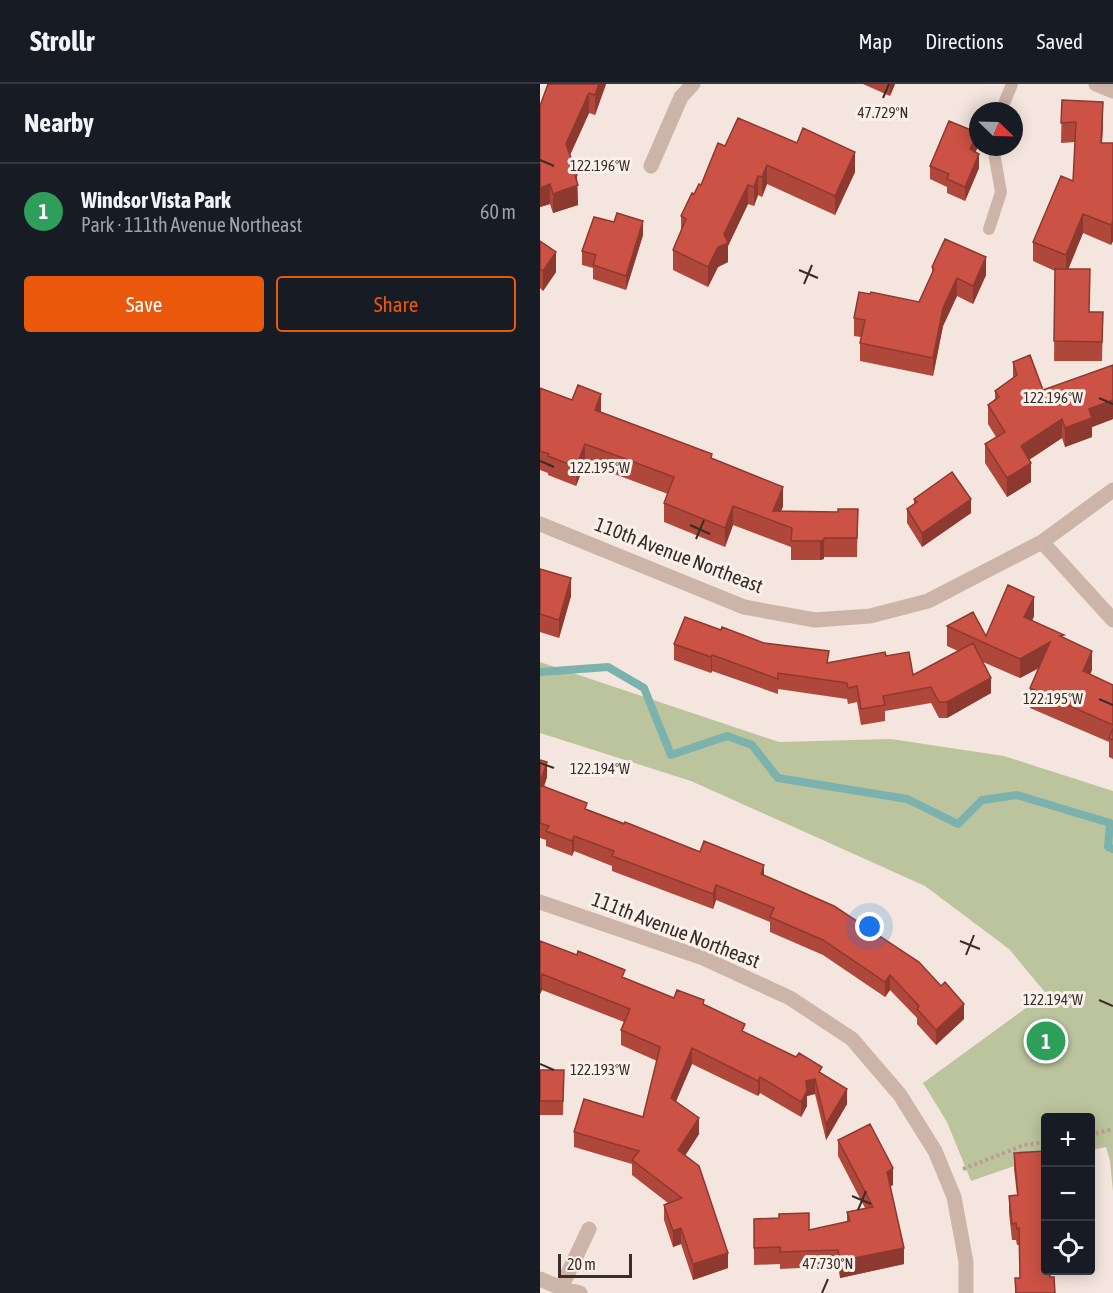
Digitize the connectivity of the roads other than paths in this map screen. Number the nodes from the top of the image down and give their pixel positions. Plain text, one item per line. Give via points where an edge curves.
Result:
1 (693, 84) edge
2 (1012, 84) edge
3 (1096, 84) edge
4 (1113, 91) edge
5 (1005, 102) edge
6 (995, 156) edge
7 (651, 166) dead end
8 (989, 229) dead end
9 (1113, 490) edge
10 (540, 524) edge
11 (1042, 542) junction
12 (1113, 620) edge
13 (540, 902) edge
14 (589, 1229) dead end
15 (540, 1279) edge
16 (561, 1288) junction
17 (580, 1293) edge
18 (966, 1293) edge

1 - 7 street via 681,97
2 - 5 lane
3 - 4 street
6 - 8 lane via 1001,192
9 - 11 street, 110th Avenue Northeast
10 - 11 street, 110th Avenue Northeast via 744,607 815,620 870,616 928,601
11 - 12 street
13 - 18 street, 111th Avenue Northeast via 703,958 790,998 852,1039 900,1095 935,1151 954,1197 966,1262
14 - 16 street
15 - 16 street
16 - 17 street

